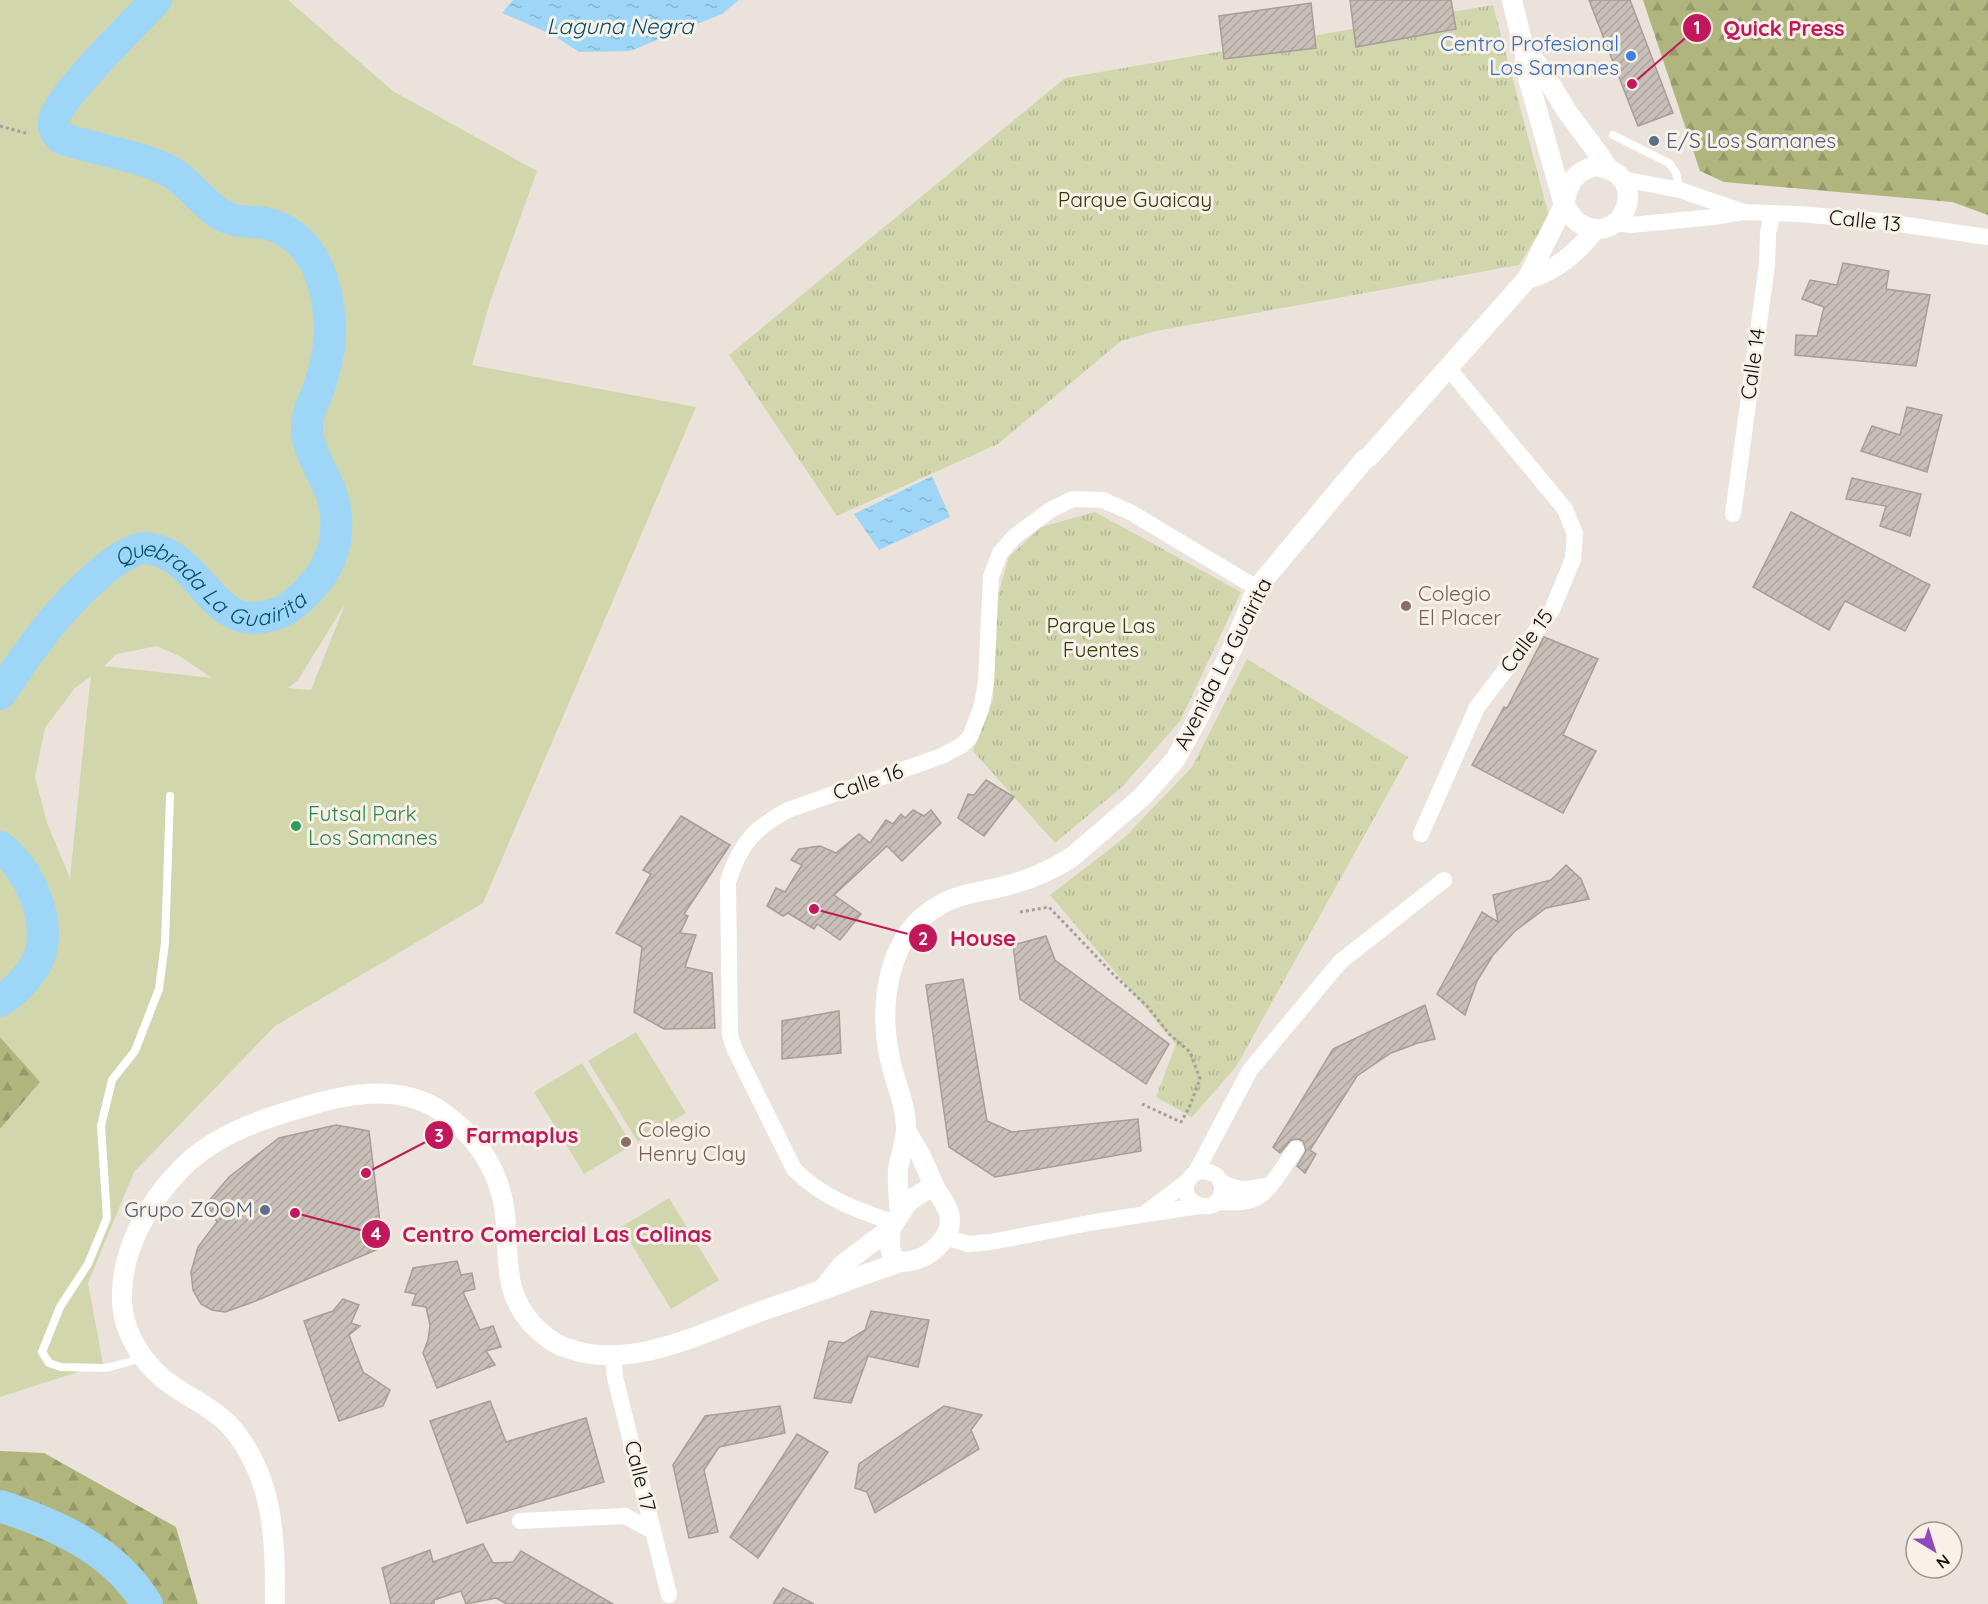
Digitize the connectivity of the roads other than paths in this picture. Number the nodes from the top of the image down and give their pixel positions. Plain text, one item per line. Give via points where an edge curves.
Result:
1 (1512, 0) edge
2 (1524, 49) junction
3 (1613, 135) dead end
4 (1615, 173) junction
5 (1680, 190) junction
6 (1564, 205) junction
7 (1742, 212) junction
8 (1773, 213) junction
9 (1605, 226) junction
10 (1988, 237) edge
11 (1527, 279) junction
12 (1449, 369) junction
13 (1732, 514) dead end
14 (1257, 588) junction
15 (170, 796) dead end
16 (1421, 834) dead end
17 (1444, 880) dead end
18 (906, 1131) junction
19 (1296, 1149) dead end
20 (1192, 1177) junction
21 (1220, 1181) junction
22 (1271, 1184) junction
23 (936, 1190) junction
24 (1216, 1202) junction
25 (1199, 1206) junction
26 (1144, 1214) junction
27 (895, 1222) junction
28 (945, 1237) junction
29 (902, 1262) junction
30 (824, 1288) junction
31 (613, 1357) junction
32 (145, 1358) junction
33 (520, 1521) dead end
34 (654, 1531) junction
35 (669, 1595) dead end
36 (275, 1604) edge

1 - 2 street, Avenida La Guairita
2 - 4 street, Avenida La Guairita via 1536,60 1569,114
2 - 6 street, Avenida La Guairita via 1527,78
3 - 5 lane via 1669,163
4 - 5 street, Calle 13
4 - 6 street, Avenida La Guairita via 1596,166 1585,168 1569,184
4 - 9 street, Avenida La Guairita via 1628,192 1628,206 1625,213
5 - 7 street, Calle 13
6 - 9 street, Avenida La Guairita via 1581,224
6 - 11 street, Avenida La Guairita
7 - 8 street, Calle 13
7 - 9 street, Calle 13
8 - 10 street, Calle 13 via 1879,221
8 - 13 street, Calle 14
9 - 11 street, Avenida La Guairita via 1555,268
11 - 12 street, Avenida La Guairita
12 - 14 street, Avenida La Guairita via 1364,460
12 - 16 street, Calle 15 via 1565,509 1575,534 1574,559 1552,610 1477,707
14 - 18 street, Avenida La Guairita via 1196,722 1156,784 1058,867 939,905 904,941 886,987 886,1025
14 - 27 street, Calle 16 via 1103,500 1073,500 1052,509 1015,536 1000,553 991,577 986,683 970,737 942,756 788,810 771,819 744,844 728,882 730,1035 735,1050 794,1169 806,1182 843,1204
15 - 32 lane via 165,943 159,989 135,1051 112,1080 101,1126 107,1218 88,1264 60,1306 42,1352 49,1363 61,1367 106,1368
17 - 20 street via 1340,962 1250,1070
18 - 23 street, Avenida La Guairita
18 - 27 street, Avenida La Guairita via 898,1170
19 - 22 street
20 - 21 street via 1208,1171
20 - 25 street via 1187,1193
20 - 26 street
21 - 22 street via 1248,1190
21 - 24 street via 1222,1192
22 - 24 street via 1254,1199
23 - 27 street via 918,1194
23 - 28 street, Avenida La Guairita via 950,1216
24 - 25 street
25 - 26 street
26 - 28 street via 991,1242 968,1244
27 - 29 street, Avenida La Guairita via 890,1249 895,1260
27 - 30 street via 842,1265
28 - 29 street via 933,1251
29 - 30 street
30 - 31 street via 694,1338
31 - 32 street via 564,1348 548,1339 521,1311 509,1278 504,1204 481,1148 439,1109 389,1093 331,1100 240,1129 205,1148 170,1180 155,1198 136,1234 122,1284 126,1329
31 - 34 street, Calle 17
32 - 36 street via 169,1383 218,1414 251,1458 263,1483 273,1521
33 - 34 street via 626,1516
34 - 35 street, Calle 17

